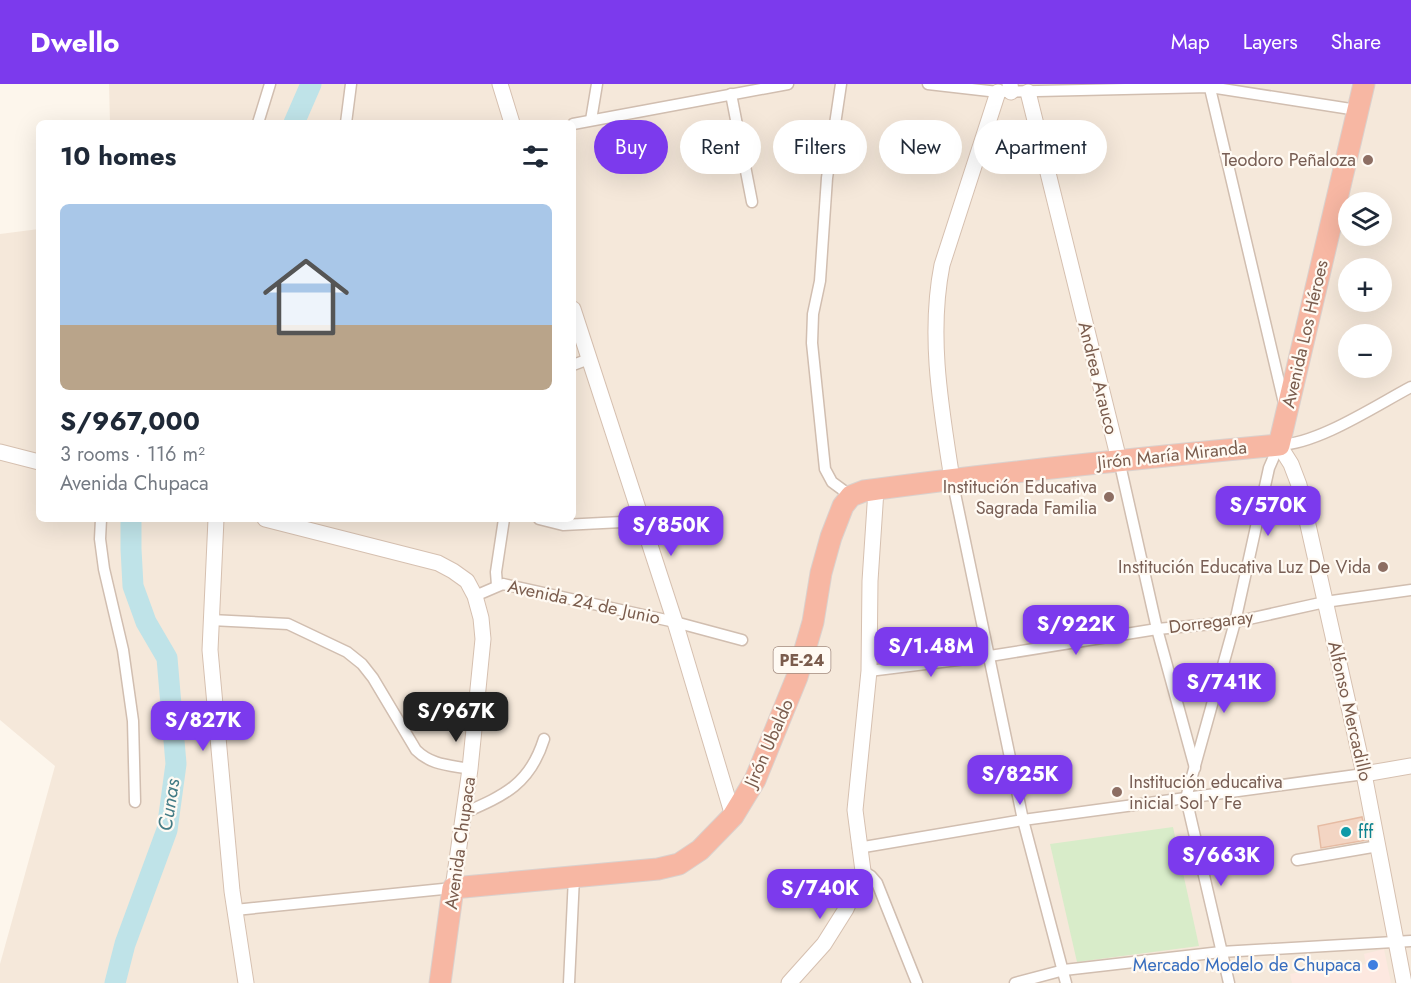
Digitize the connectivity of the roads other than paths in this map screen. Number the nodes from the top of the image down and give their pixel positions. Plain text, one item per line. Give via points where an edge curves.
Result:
1 (270, 84) edge
2 (351, 84) edge
3 (500, 84) edge
4 (597, 84) edge
5 (788, 84) edge
6 (841, 84) edge
7 (928, 84) edge
8 (1364, 84) edge
9 (1209, 85) edge
10 (1006, 89) edge
11 (1028, 92) junction
12 (731, 94) junction
13 (1357, 110) junction
14 (259, 120) edge
15 (346, 120) edge
16 (511, 120) edge
17 (591, 120) junction
18 (576, 123) edge
19 (752, 202) dead end
20 (576, 318) edge
21 (589, 359) junction
22 (576, 364) edge
23 (1411, 387) edge
24 (1286, 412) junction
25 (1279, 445) junction
26 (0, 452) edge
27 (1119, 460) junction
28 (36, 461) edge
29 (952, 479) junction
30 (876, 490) junction
31 (851, 496) junction
32 (642, 521) junction
33 (101, 522) edge
34 (216, 522) edge
35 (277, 522) edge
36 (504, 522) edge
37 (551, 522) edge
38 (497, 585) junction
39 (1411, 590) edge
40 (475, 596) junction
41 (1325, 602) junction
42 (211, 620) junction
43 (675, 622) junction
44 (1235, 622) junction
45 (1157, 629) junction
46 (742, 640) dead end
47 (990, 656) junction
48 (869, 671) junction
49 (544, 739) dead end
50 (1411, 766) edge
51 (1195, 768) junction
52 (470, 769) junction
53 (1364, 774) junction
54 (1186, 798) junction
55 (135, 802) dead end
56 (464, 813) junction
57 (733, 816) junction
58 (1023, 820) junction
59 (1378, 846) junction
60 (858, 848) junction
61 (1298, 860) dead end
62 (862, 871) junction
63 (574, 877) junction
64 (453, 888) junction
65 (235, 910) junction
66 (1403, 942) edge
67 (1221, 952) junction
68 (1064, 970) junction
69 (246, 983) edge
70 (440, 983) edge
71 (569, 983) edge
72 (789, 983) edge
73 (917, 983) edge
74 (1015, 983) edge
75 (1066, 983) edge
76 (1229, 983) edge
77 (1404, 983) edge

1 - 14 street
2 - 15 street
3 - 16 street
4 - 17 street
5 - 12 street
6 - 31 street via 827,178 812,343 825,469 832,482
7 - 10 street
8 - 13 highway, Avenida Los Héroes
9 - 11 street
9 - 13 street
9 - 24 street
10 - 11 street
10 - 29 street via 942,265 937,291 940,402
11 - 27 street, Andrea Arauco
12 - 17 street
12 - 19 street
13 - 24 highway, Avenida Los Héroes
17 - 18 street
20 - 21 street
21 - 22 street
21 - 32 street
23 - 25 street via 1311,439
24 - 25 highway, Avenida Los Héroes
25 - 27 highway, Jirón María Miranda
25 - 41 street, Alfonso Mercadillo via 1299,485
25 - 44 street via 1269,468
26 - 28 street
27 - 29 highway, Jirón María Miranda
27 - 45 street, Andrea Arauco
29 - 30 highway, Jirón María Miranda
29 - 47 street
30 - 31 highway, Jirón María Miranda
30 - 48 street
31 - 57 highway, Jirón Ubaldo / PE-24 via 831,537 797,677 755,780
32 - 37 street via 563,525
32 - 43 street
33 - 55 street via 104,569 123,650 133,721
34 - 42 street
35 - 40 street via 438,563 467,581
36 - 38 street
38 - 40 street, Avenida 24 de Junio
38 - 43 street, Avenida 24 de Junio
39 - 41 street, Dorregaray
40 - 52 street, Avenida Chupaca via 483,639
41 - 44 street, Dorregaray
41 - 53 street, Alfonso Mercadillo
42 - 52 street via 288,624 347,652 373,678 424,758
42 - 65 street via 210,650
43 - 46 street, Avenida 24 de Junio
43 - 57 street
44 - 45 street, Dorregaray
44 - 51 street
45 - 47 street, Dorregaray
45 - 51 street, Andrea Arauco
47 - 48 street, Dorregaray
47 - 58 street
48 - 60 street via 855,810
49 - 56 street via 538,760 510,792
50 - 53 street
51 - 54 street
52 - 56 street, Avenida Chupaca
53 - 54 street
53 - 59 street, Alfonso Mercadillo
54 - 58 street
54 - 67 street
56 - 64 street, Avenida Chupaca
57 - 63 highway, PE-24 via 700,850 679,864
58 - 60 street
58 - 68 street
59 - 61 street
59 - 66 street, Alfonso Mercadillo
60 - 62 street
62 - 72 street via 830,935
62 - 73 street via 876,883
63 - 64 highway, PE-24
63 - 71 street
64 - 65 street
64 - 70 highway, Avenida Chupaca
65 - 69 street
66 - 67 street
66 - 77 street, Alfonso Mercadillo
67 - 68 street
67 - 76 street
68 - 74 street
68 - 75 street

